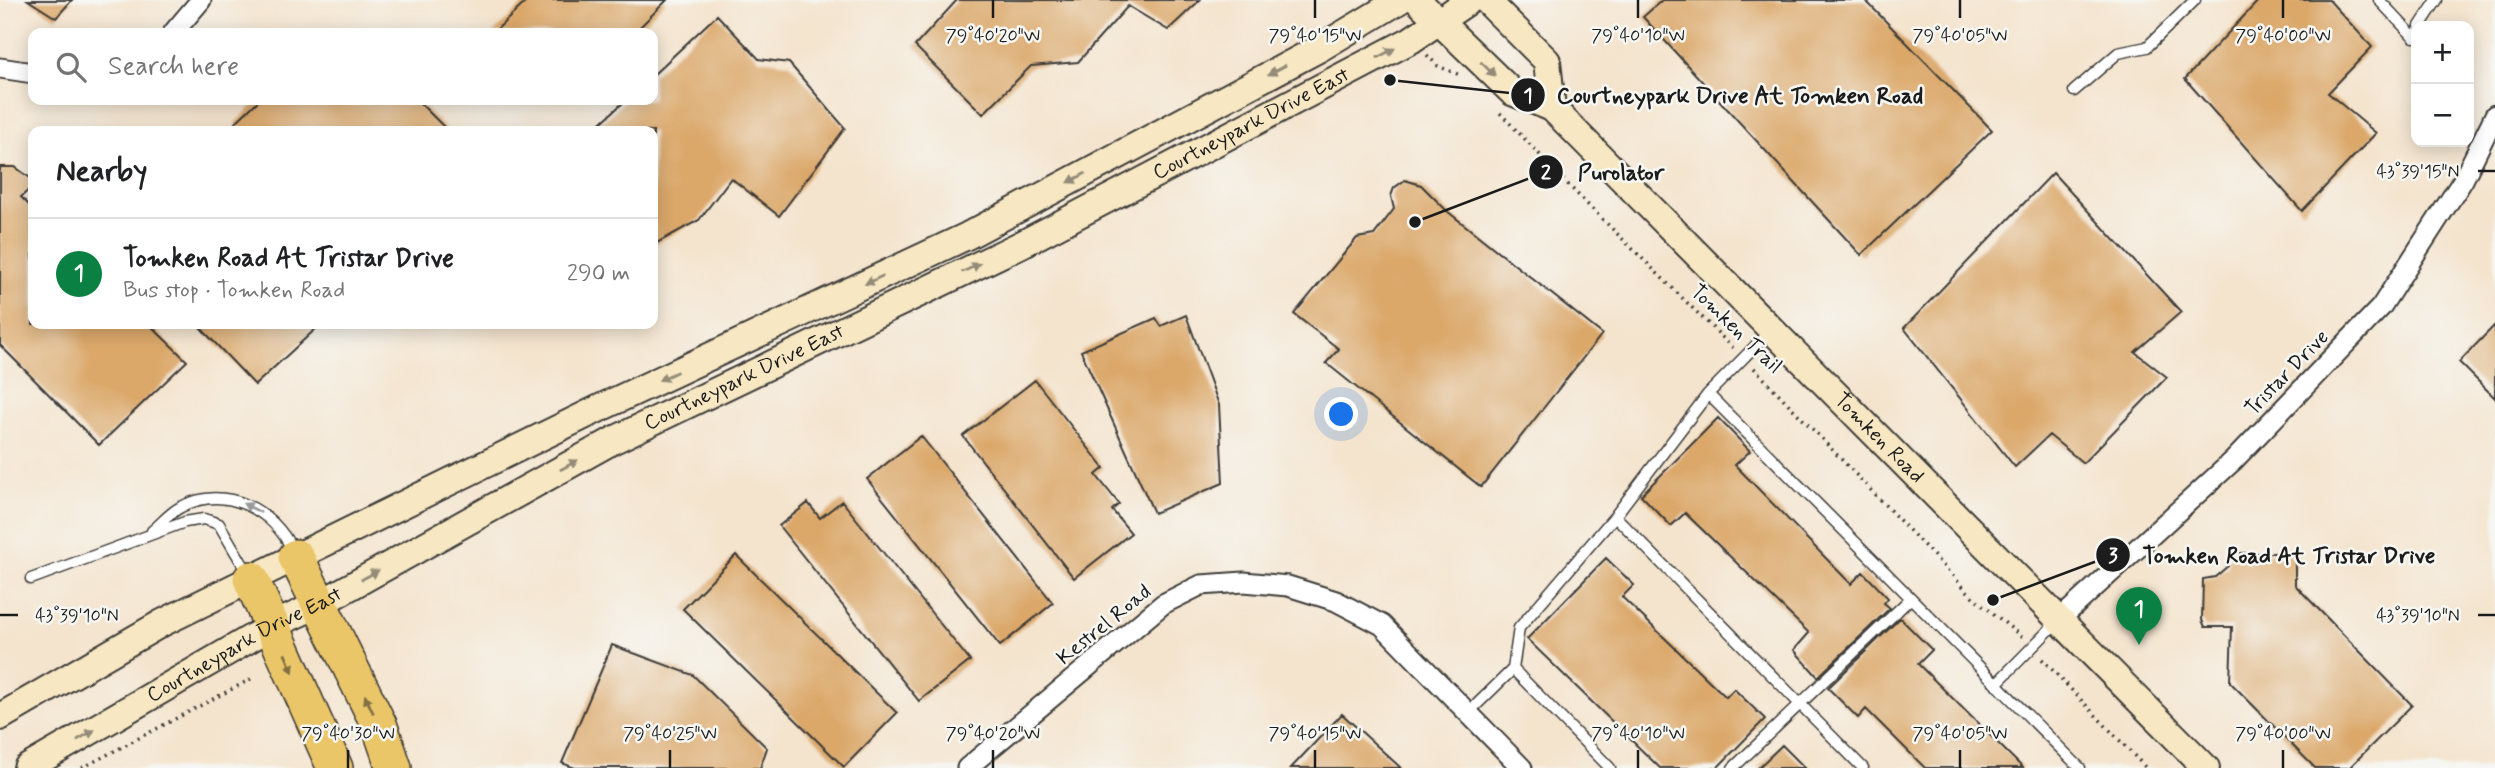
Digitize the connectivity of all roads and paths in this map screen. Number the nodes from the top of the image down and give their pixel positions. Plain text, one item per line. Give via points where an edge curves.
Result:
1 (201, 0) edge
2 (1400, 0) edge
3 (1417, 0) edge
4 (1470, 0) edge
5 (1486, 0) edge
6 (2195, 0) edge
7 (2379, 0) edge
8 (2437, 0) edge
9 (1439, 21) junction
10 (2423, 21) edge
11 (177, 28) edge
12 (2411, 34) edge
13 (1438, 66) dead end
14 (0, 68) edge
15 (28, 72) edge
16 (1467, 78) dead end
17 (2074, 91) dead end
18 (1492, 104) dead end
19 (1552, 108) junction
20 (2495, 115) edge
21 (1772, 328) junction
22 (1744, 358) junction
23 (1709, 394) junction
24 (1615, 516) junction
25 (149, 534) junction
26 (296, 557) junction
27 (31, 579) dead end
28 (251, 579) junction
29 (1911, 598) junction
30 (321, 603) junction
31 (2059, 620) junction
32 (2005, 623) dead end
33 (272, 626) junction
34 (1513, 669) junction
35 (2056, 674) dead end
36 (251, 679) dead end
37 (1996, 684) junction
38 (1801, 705) junction
39 (1468, 713) junction
40 (0, 717) edge
41 (27, 768) edge
42 (82, 768) edge
43 (335, 768) edge
44 (394, 768) edge
45 (967, 768) edge
46 (1522, 768) edge
47 (1610, 768) edge
48 (1733, 768) edge
49 (1863, 768) edge
50 (2080, 768) edge
51 (2146, 768) edge
52 (2206, 768) edge

1 - 11 street
2 -> 26 main road, Courtneypark Drive East via 1320,48 967,236
3 - 9 main road, Tomken Road
4 - 9 main road, Courtneypark Drive East
5 - 19 main road via 1547,61
6 - 17 lane via 2147,47 2118,54
7 - 12 lane
8 - 10 lane
9 -> 19 main road, Tomken Road via 1511,92
30 -> 9 main road, Courtneypark Drive East via 614,440 1022,244
13 - 16 path
14 - 15 street
18 - 22 path, Tomken Trail
19 - 21 main road, Tomken Road
20 - 31 street, Tristar Drive via 2463,180 2381,307 2234,460
21 - 22 lane
21 - 31 main road, Tomken Road
22 - 23 lane
22 - 32 path, Tomken Trail via 1972,596
23 - 24 lane
23 - 29 lane
24 - 34 lane via 1518,628
24 - 38 lane
26 -> 25 lane via 274,522 260,510 227,498 202,499 179,507
25 - 27 lane
25 - 28 lane via 204,519 219,524
26 - 28 main road, Courtneypark Drive East
26 - 30 highway
28 - 33 highway
28 - 40 main road, Courtneypark Drive East via 162,623
29 - 37 lane
29 - 38 lane
30 - 33 main road, Courtneypark Drive East
44 -> 30 highway via 380,727
31 - 37 lane
31 - 52 main road, Tomken Road
41 -> 33 main road, Courtneypark Drive East
33 -> 43 highway
34 - 39 lane
34 - 47 lane
35 - 51 path
36 - 42 path
37 - 50 lane
38 - 48 lane
38 - 49 lane
39 - 45 street, Kestrel Road via 1382,625 1336,601 1288,586 1201,585 1163,604
39 - 46 street, Kestrel Road

